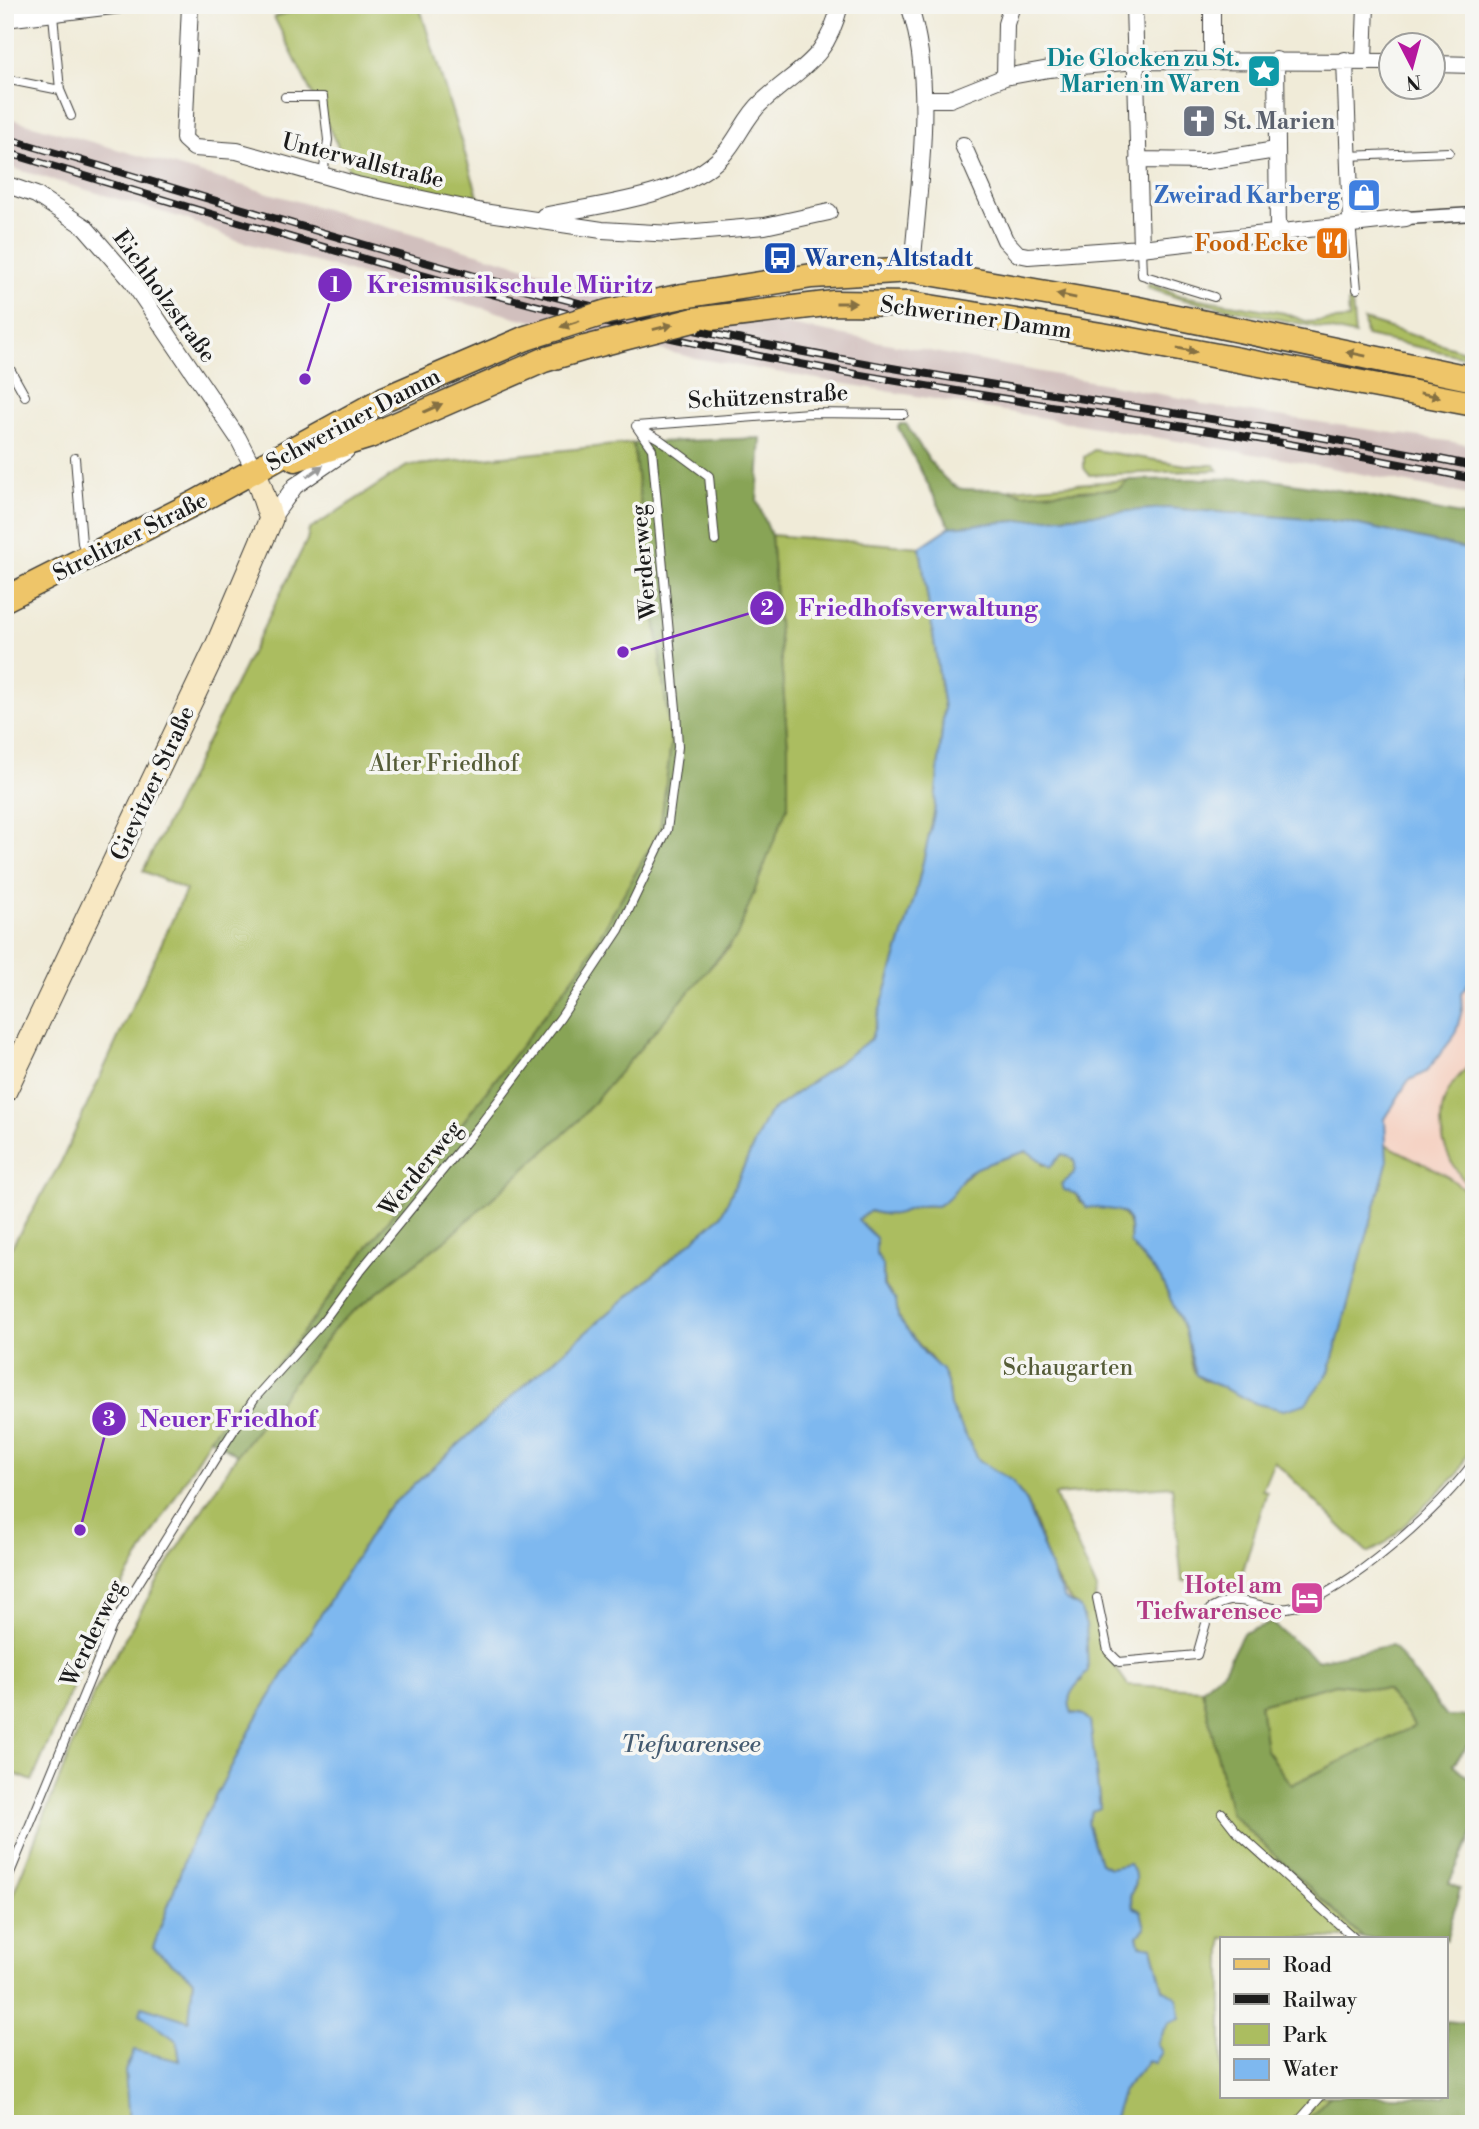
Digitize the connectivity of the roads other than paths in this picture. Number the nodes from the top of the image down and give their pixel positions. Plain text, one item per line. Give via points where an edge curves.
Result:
1 (121, 5) edge
2 (190, 5) edge
3 (840, 5) edge
4 (909, 5) edge
5 (1012, 5) edge
6 (1134, 5) edge
7 (1212, 5) edge
8 (1366, 5) edge
9 (51, 10) edge
10 (5, 19) edge
11 (1212, 59) junction
12 (1276, 60) junction
13 (1345, 60) junction
14 (1136, 61) junction
15 (1364, 61) junction
16 (1378, 62) edge
17 (1448, 64) edge
18 (1474, 65) edge
19 (1005, 77) junction
20 (5, 79) edge
21 (60, 90) junction
22 (285, 97) dead end
23 (924, 99) junction
24 (71, 116) dead end
25 (963, 145) dead end
26 (1276, 150) junction
27 (1449, 152) dead end
28 (1346, 156) junction
29 (1138, 160) junction
30 (323, 175) junction
31 (5, 184) edge
32 (829, 212) dead end
33 (1474, 214) edge
34 (535, 218) junction
35 (1406, 218) joint
36 (1351, 222) junction
37 (1279, 230) junction
38 (1141, 248) junction
39 (912, 270) junction
40 (1357, 289) dead end
41 (1214, 297) dead end
42 (911, 304) junction
43 (5, 360) edge
44 (1474, 379) edge
45 (25, 396) dead end
46 (1474, 404) edge
47 (904, 414) dead end
48 (636, 426) junction
49 (370, 436) junction
50 (75, 458) dead end
51 (254, 471) junction
52 (271, 519) junction
53 (715, 541) dead end
54 (88, 557) junction
55 (5, 599) edge
56 (5, 1091) edge
57 (1474, 1461) edge
58 (1097, 1598) dead end
59 (1222, 1813) dead end
60 (5, 1885) edge
61 (1353, 1937) edge
62 (1319, 2098) edge
63 (1296, 2124) edge

1 - 9 street
2 - 30 street, Unterwallstraße via 184,139 194,148 237,151
3 - 34 street, Unterwallstraße via 835,29 820,54 759,104 723,155 683,185
4 - 23 street via 916,25
5 - 19 street via 1006,24
6 - 14 street
7 - 11 street
8 - 15 street
9 - 10 street
9 - 21 lane
11 - 12 street
11 - 14 street
12 - 13 street
12 - 26 street
13 - 15 street
13 - 28 street
14 - 19 street
14 - 29 street
15 - 16 street
17 - 18 street
19 - 23 street via 950,99
20 - 21 lane
21 - 24 lane
22 - 30 lane via 323,97 328,140
23 - 39 street
25 - 38 street via 1005,240 1018,254
26 - 29 street via 1206,161
26 - 37 street
27 - 28 lane
28 - 36 street
29 - 38 street
30 - 34 street, Unterwallstraße via 484,212
31 - 51 street, Eichholzstraße via 36,195 85,227 123,271 238,438
32 - 34 street, Unterwallstraße via 765,226 672,234 602,230
33 - 35 street
35 - 36 street
36 - 37 street
36 - 40 lane
37 - 38 street
38 - 41 lane via 1142,275
39 - 42 main road
44 -> 39 main road, Schweriner Damm via 1133,308
39 -> 51 main road, Schweriner Damm, bridge via 812,276 607,312 526,338 403,390
42 -> 46 main road, Schweriner Damm
49 -> 42 main road, Schweriner Damm, bridge via 532,365 694,320 834,303
43 - 45 lane
47 - 48 lane, Schützenstraße via 809,413
48 - 53 lane via 709,476
48 - 60 lane, Werderweg via 652,449 676,709 678,747 667,830 619,930 561,1017 443,1173 254,1399 147,1567 111,1626
49 - 51 main road, Schweriner Damm
52 -> 49 street via 295,486
50 - 54 lane via 82,542
51 - 52 main road
51 - 54 main road, Strelitzer Straße
52 - 56 main road, Gievitzer Straße via 210,660
54 - 55 main road, Strelitzer Straße
57 - 58 lane via 1393,1544 1332,1592 1294,1607 1272,1610 1231,1600 1210,1609 1197,1655 1119,1662 1108,1651
59 - 61 lane
62 - 63 lane

